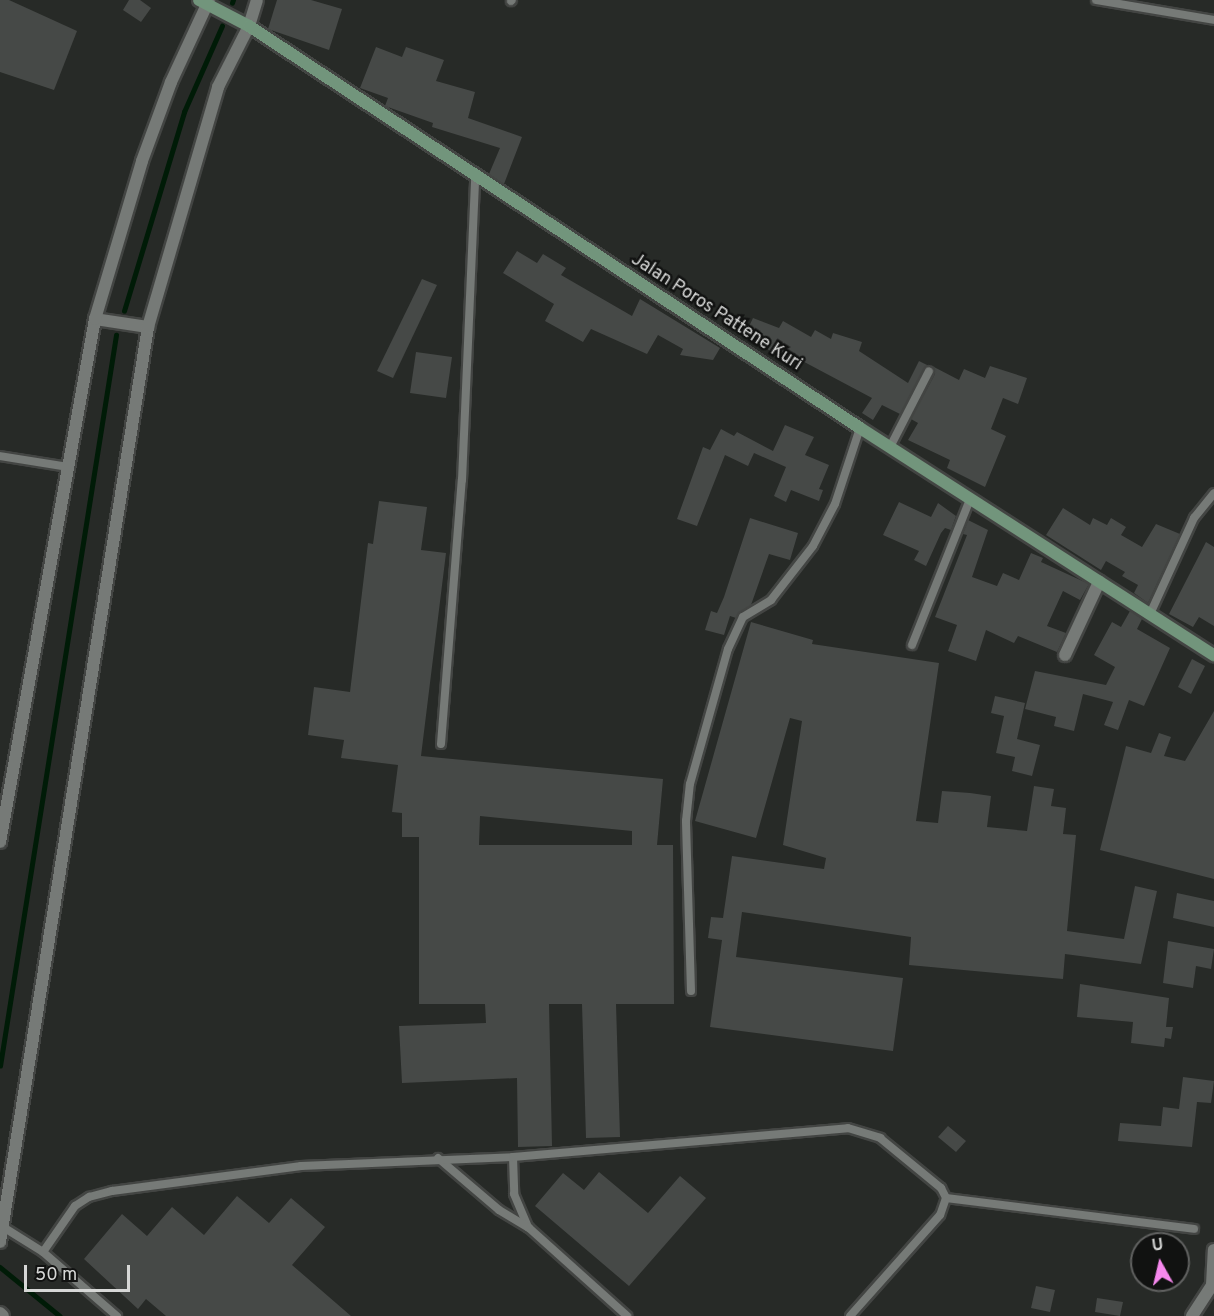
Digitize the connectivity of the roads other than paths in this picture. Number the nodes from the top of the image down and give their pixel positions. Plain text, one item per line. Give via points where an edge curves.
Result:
1 (257, 0) edge
2 (1096, 0) edge
3 (205, 2) edge
4 (1214, 20) edge
5 (249, 26) junction
6 (475, 177) junction
7 (95, 319) junction
8 (148, 327) junction
9 (929, 371) dead end
10 (860, 428) junction
11 (890, 447) junction
12 (0, 456) edge
13 (69, 467) junction
14 (1214, 493) edge
15 (970, 499) junction
16 (1100, 582) junction
17 (1150, 614) junction
18 (912, 645) dead end
19 (1065, 655) dead end
20 (1214, 655) edge
21 (441, 744) dead end
22 (3, 808) edge
23 (0, 842) edge
24 (691, 991) dead end
25 (513, 1157) junction
26 (438, 1158) junction
27 (946, 1198) junction
28 (3, 1227) junction
29 (529, 1228) junction
30 (1194, 1229) dead end
31 (0, 1242) edge
32 (1214, 1250) edge
33 (43, 1252) junction
34 (117, 1316) edge
35 (627, 1316) edge
36 (850, 1316) edge
37 (1192, 1316) edge

1 - 5 street
2 - 4 lane
3 - 5 street, Jalan Poros Pattene Kuri
3 - 7 street via 142,160
5 - 6 street, Jalan Poros Pattene Kuri
5 - 8 street via 218,87
6 - 10 street, Jalan Poros Pattene Kuri
6 - 21 lane via 462,480
7 - 8 street
7 - 13 street
8 - 28 street
9 - 11 lane
10 - 11 street, Jalan Poros Pattene Kuri
10 - 24 lane via 835,504 813,546 771,600 743,617 728,649 690,784 686,821
11 - 15 street, Jalan Poros Pattene Kuri
12 - 13 lane
13 - 22 street
14 - 17 lane via 1194,518
15 - 16 street, Jalan Poros Pattene Kuri
15 - 18 lane
16 - 17 street, Jalan Poros Pattene Kuri
16 - 19 street
17 - 20 street, Jalan Poros Pattene Kuri
22 - 23 street
25 - 26 lane
25 - 27 lane via 857,1129 880,1138 941,1188
25 - 29 lane via 510,1172 514,1194
26 - 29 lane via 499,1210
26 - 33 lane via 301,1166 89,1197 75,1206
27 - 30 lane
27 - 36 lane via 940,1215
28 - 31 street
28 - 33 lane
29 - 35 lane
32 - 37 street via 1212,1286
33 - 34 lane

